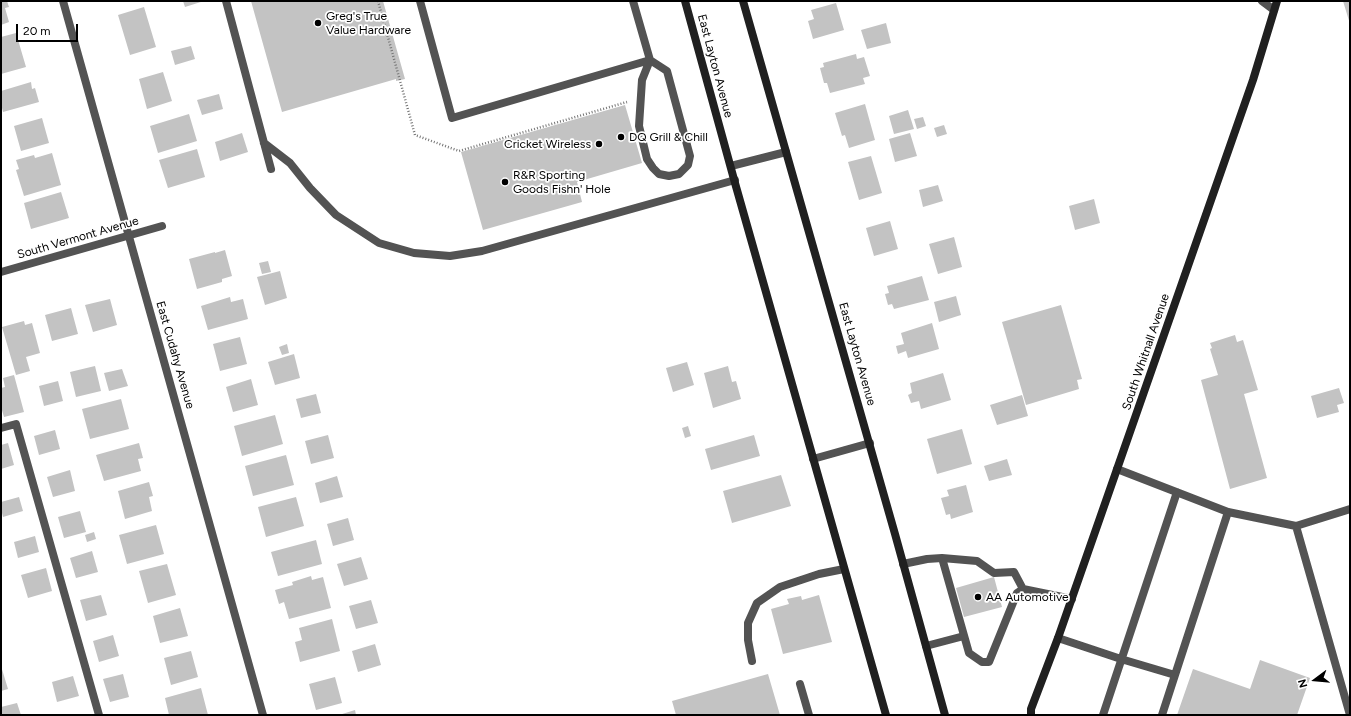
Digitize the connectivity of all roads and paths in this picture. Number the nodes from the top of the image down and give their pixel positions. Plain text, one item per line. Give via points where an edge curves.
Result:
1 (63, 1) edge
2 (226, 1) edge
3 (420, 1) edge
4 (633, 1) edge
5 (685, 1) edge
6 (743, 1) edge
7 (1262, 1) edge
8 (1277, 1) edge
9 (1274, 10) junction
10 (650, 60) junction
11 (264, 143) junction
12 (786, 152) junction
13 (731, 166) junction
14 (271, 169) dead end
15 (735, 180) junction
16 (162, 226) dead end
17 (129, 236) junction
18 (1, 272) edge
19 (1, 428) edge
20 (870, 444) junction
21 (813, 458) junction
22 (1117, 469) junction
23 (1177, 492) junction
24 (1350, 510) edge
25 (1228, 512) junction
26 (1296, 526) junction
27 (942, 558) junction
28 (904, 564) junction
29 (844, 569) junction
30 (1023, 589) junction
31 (1072, 599) junction
32 (964, 636) junction
33 (1058, 638) junction
34 (926, 646) junction
35 (1122, 659) junction
36 (752, 660) dead end
37 (1175, 675) junction
38 (800, 684) dead end
39 (1031, 712) edge
40 (99, 715) edge
41 (264, 715) edge
42 (810, 715) edge
43 (886, 715) edge
44 (945, 715) edge
45 (1024, 715) edge
46 (1103, 715) edge
47 (1162, 715) edge
48 (1350, 715) edge

1 - 17 street, East Cudahy Avenue
2 - 11 street
3 - 10 street via 452,118
4 - 10 street
5 - 13 main road, East Layton Avenue
6 - 12 main road, East Layton Avenue
7 - 9 street
8 - 9 main road, South Whitnall Avenue
9 - 22 main road, South Whitnall Avenue via 1253,80
10 - 10 street via 667,71 690,156 688,165 679,174 659,174 647,159 639,126 642,80
11 - 14 street
11 - 15 street via 290,163 336,215 379,243 414,253 450,256 482,251
12 - 13 street
12 - 20 main road, East Layton Avenue
13 - 15 main road, East Layton Avenue
15 - 21 main road, East Layton Avenue
16 - 17 street, South Vermont Avenue
17 - 18 street, South Vermont Avenue
17 - 41 street, East Cudahy Avenue
19 - 40 street via 16,424
20 - 21 street
20 - 28 main road, East Layton Avenue
21 - 29 main road, East Layton Avenue
22 - 23 street
22 - 31 main road, South Whitnall Avenue
23 - 25 street
23 - 35 street
24 - 26 street
25 - 26 street
25 - 37 street
26 - 48 street
27 - 28 street
27 - 30 street via 977,561 994,574 1014,572
27 - 32 street
28 - 34 main road, East Layton Avenue
29 - 36 street via 780,587 757,603 748,623
29 - 43 main road, East Layton Avenue
30 - 31 street
30 - 32 street via 1017,593 989,662 982,662 969,653
31 - 33 main road, South Whitnall Avenue
32 - 34 street
33 - 35 street
33 - 39 main road, South Whitnall Avenue
34 - 44 main road, East Layton Avenue
35 - 37 street
35 - 46 street
37 - 47 street
38 - 42 street
39 - 45 main road, South Whitnall Avenue

